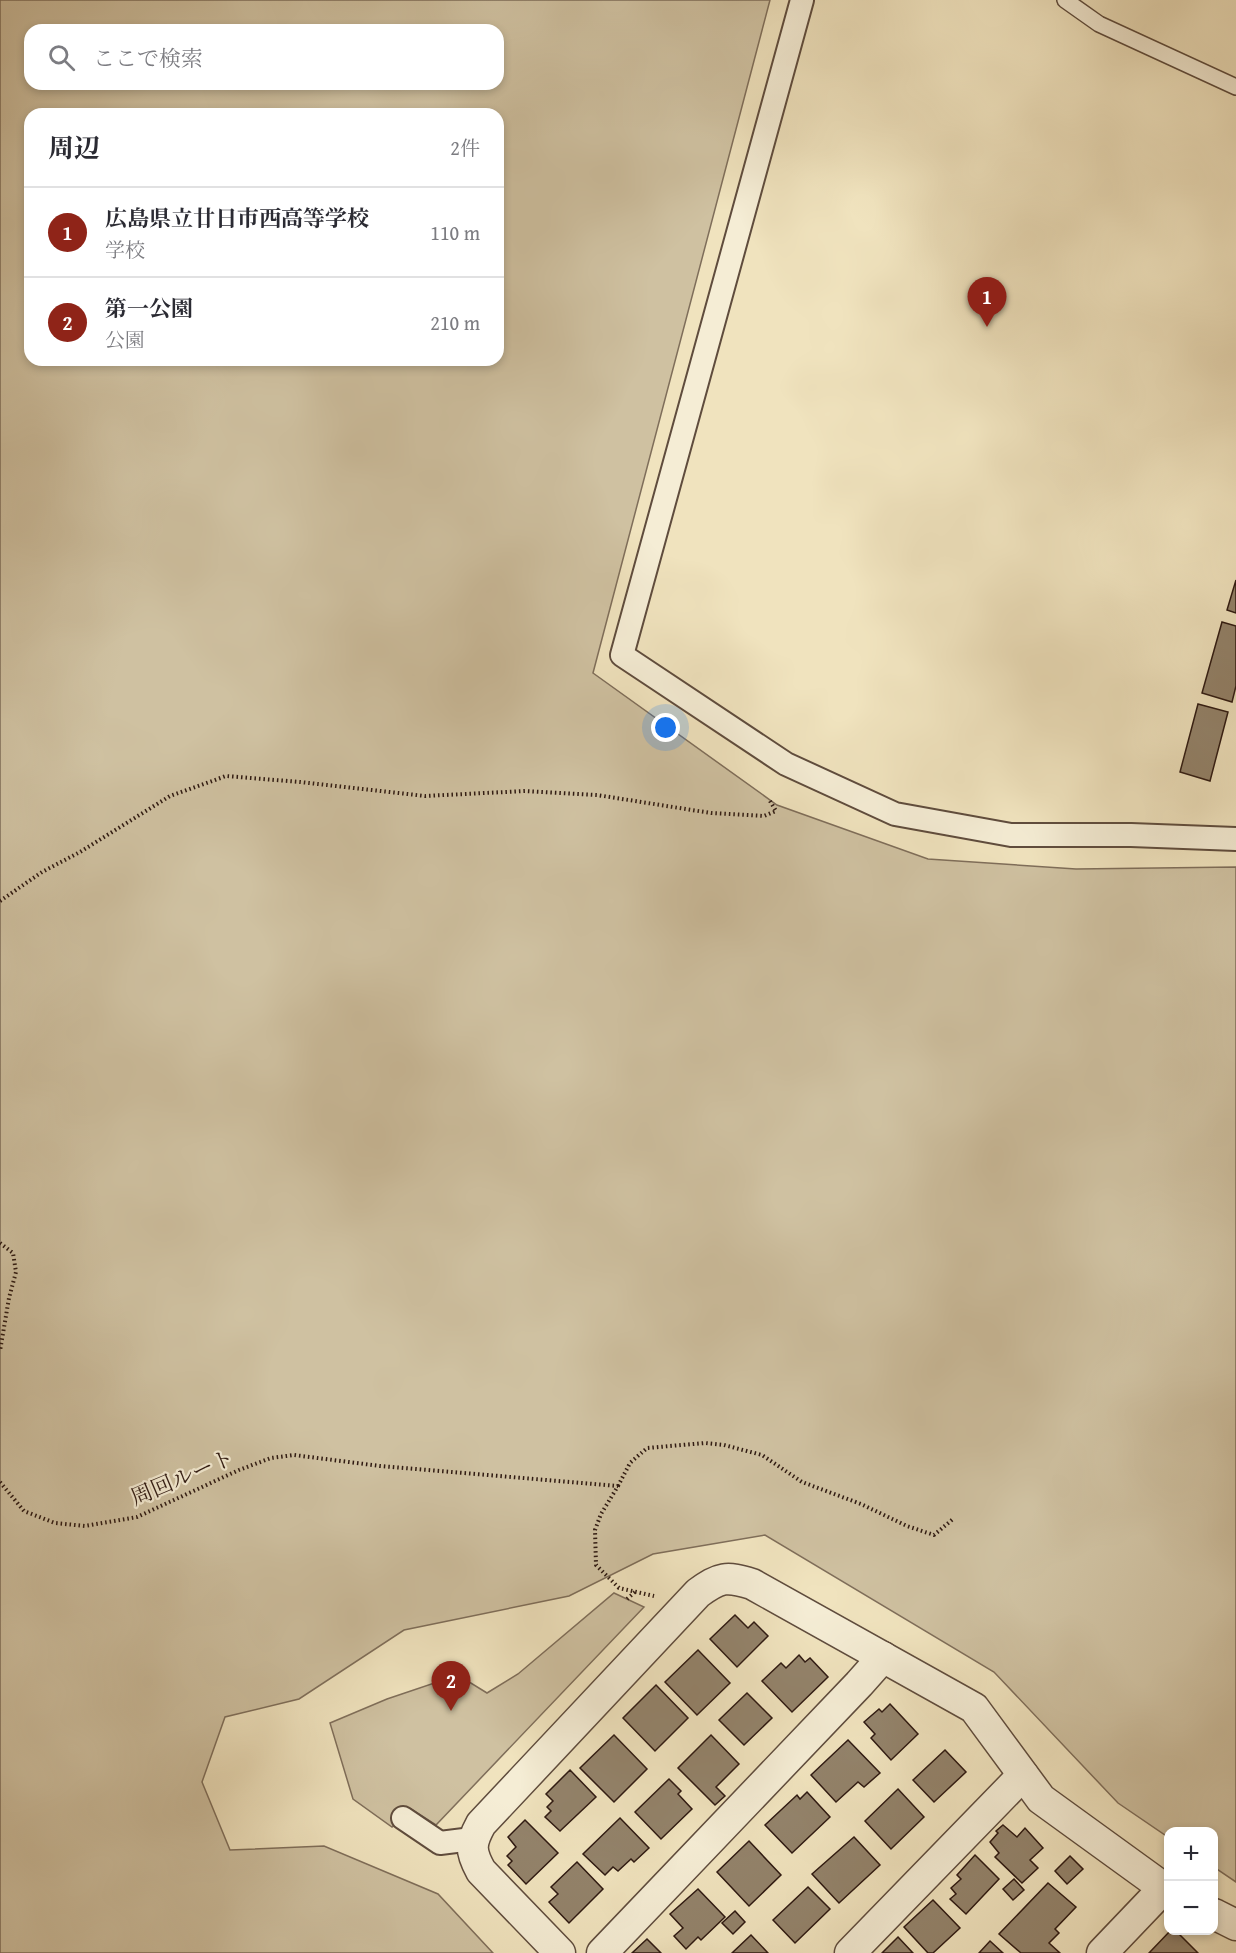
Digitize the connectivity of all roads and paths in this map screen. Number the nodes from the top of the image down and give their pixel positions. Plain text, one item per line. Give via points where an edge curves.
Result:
1 (802, 0) edge
2 (1065, 0) edge
3 (1236, 87) edge
4 (770, 801) dead end
5 (1236, 839) edge
6 (0, 901) edge
7 (0, 1243) edge
8 (0, 1351) edge
9 (0, 1482) edge
10 (618, 1486) junction
11 (952, 1519) dead end
12 (636, 1592) junction
13 (657, 1597) dead end
14 (627, 1599) dead end
15 (883, 1657) junction
16 (1023, 1775) junction
17 (403, 1818) dead end
18 (472, 1839) junction
19 (1164, 1889) edge
20 (1164, 1892) edge
21 (1218, 1916) edge
22 (1236, 1925) edge
23 (560, 1953) edge
24 (602, 1953) edge
25 (850, 1953) edge
26 (1102, 1953) edge

1 - 5 street via 622,655 786,764 895,814 1011,835
2 - 3 lane via 1099,24
4 - 6 path via 776,811 764,816 711,813 597,795 525,791 425,796 226,776 170,796
7 - 8 path via 13,1253 16,1272
9 - 10 path, 周回ルート via 24,1511 55,1523 85,1526 137,1517 239,1470 271,1458 294,1455
10 - 11 path via 630,1463 647,1448 705,1443 762,1455 802,1482 934,1535
10 - 12 path via 595,1530 596,1565 618,1588
12 - 13 path
12 - 14 path
15 - 16 street via 974,1708
15 - 18 street via 752,1584 734,1578 714,1581 698,1593 481,1824
15 - 24 street
16 - 19 street via 1044,1802
16 - 25 street
17 - 18 street via 440,1843
18 - 23 street via 473,1856 481,1871
20 - 26 street
21 - 22 street

